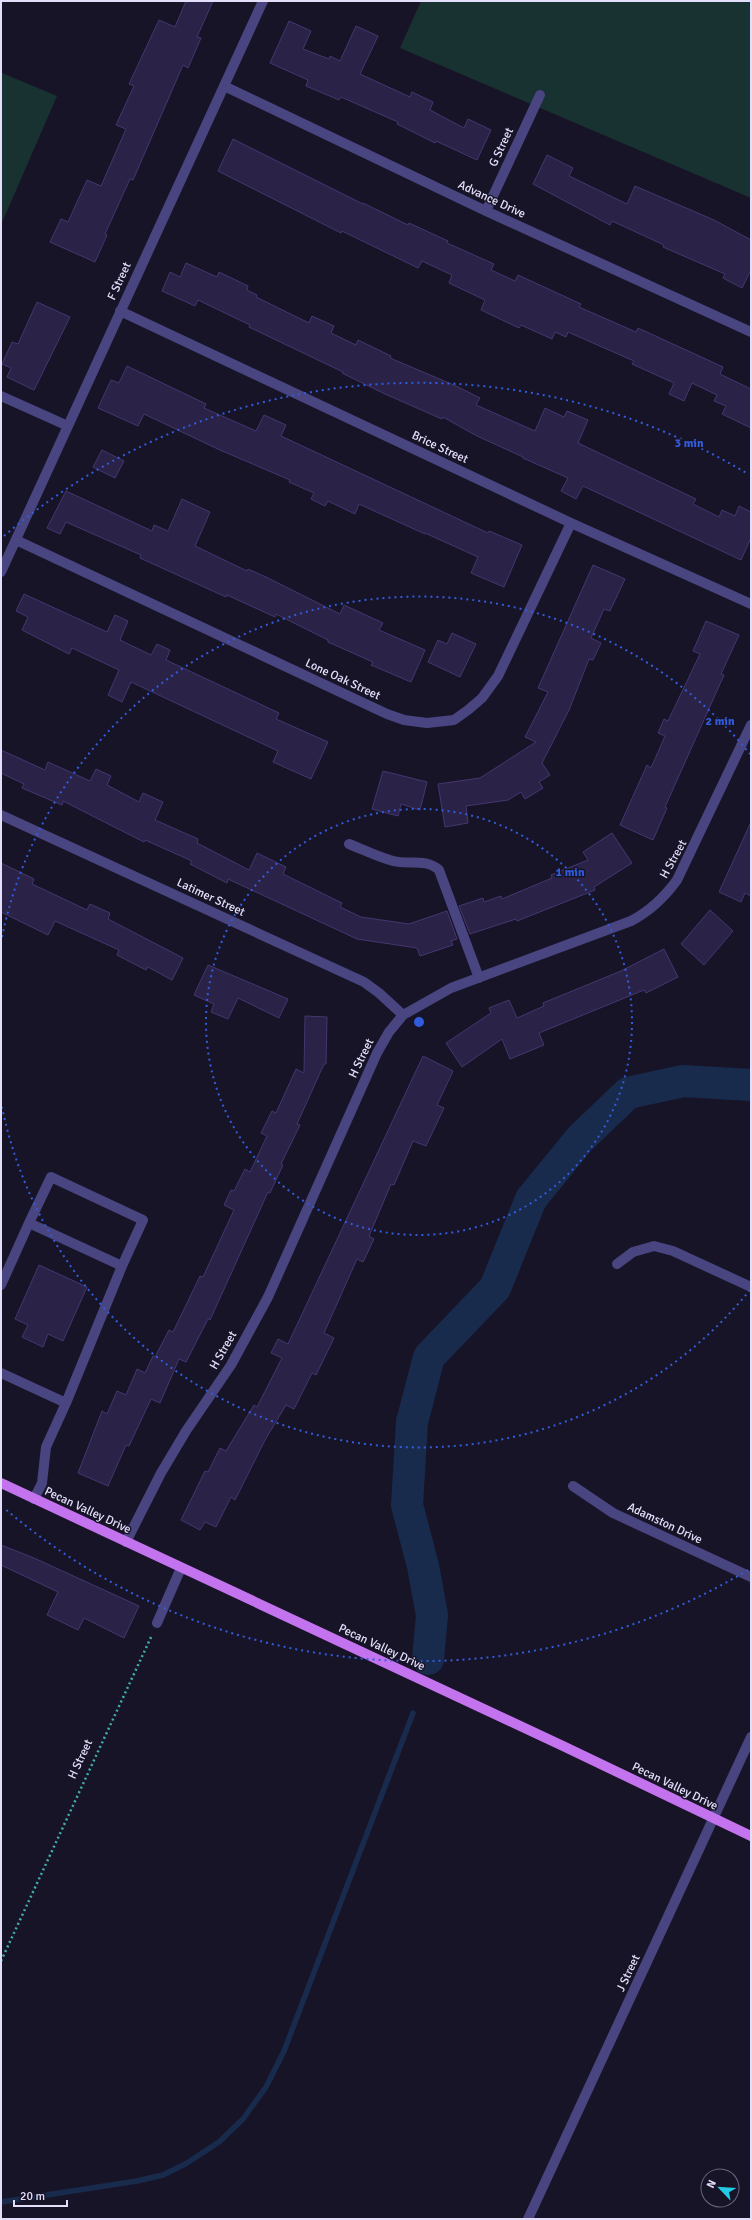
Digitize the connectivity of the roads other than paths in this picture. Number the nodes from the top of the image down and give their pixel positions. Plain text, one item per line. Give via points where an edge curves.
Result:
1 (263, 1) edge
2 (224, 86) junction
3 (540, 95) dead end
4 (486, 211) junction
5 (120, 311) junction
6 (751, 332) edge
7 (1, 396) edge
8 (68, 426) junction
9 (571, 523) junction
10 (16, 540) junction
11 (1, 572) edge
12 (751, 604) edge
13 (751, 725) edge
14 (1, 815) edge
15 (349, 844) dead end
16 (479, 978) junction
17 (403, 1015) junction
18 (29, 1223) junction
19 (617, 1264) dead end
20 (122, 1266) junction
21 (1, 1285) edge
22 (751, 1287) edge
23 (1, 1373) edge
24 (66, 1403) junction
25 (1, 1483) edge
26 (573, 1486) dead end
27 (34, 1499) junction
28 (126, 1542) junction
29 (181, 1568) junction
30 (751, 1577) edge
31 (157, 1623) road end
32 (751, 1737) edge
33 (713, 1819) junction
34 (751, 1836) edge
35 (528, 2219) edge

1 - 2 street, F Street
2 - 4 street, Advance Drive
2 - 5 street, F Street
3 - 4 street, G Street
4 - 6 street, Advance Drive
5 - 8 street, F Street
5 - 9 street, Brice Street
7 - 8 street
8 - 10 street, F Street
9 - 10 street, Lone Oak Street via 494,684 454,720 426,723 404,720 387,714
9 - 12 street, Brice Street
10 - 11 street, F Street
13 - 16 street, H Street via 677,880 647,913
14 - 17 street, Latimer Street via 364,982
15 - 16 street via 396,862 430,864 439,870
16 - 17 street, H Street via 451,988
17 - 28 street, H Street via 377,1053 264,1304 231,1365 161,1473
18 - 20 street
18 - 20 street via 51,1177 129,1213 143,1220
18 - 21 street
19 - 22 street via 633,1252 654,1246 673,1251
20 - 24 street
23 - 24 street
24 - 27 street via 46,1447 42,1483
25 - 27 main road, Pecan Valley Drive
26 - 30 street, Adamston Drive via 613,1513
27 - 28 main road, Pecan Valley Drive
28 - 29 main road, Pecan Valley Drive
29 - 31 street
29 - 33 main road, Pecan Valley Drive via 556,1742
32 - 33 street, J Street
33 - 34 main road, Pecan Valley Drive
33 - 35 street, J Street

